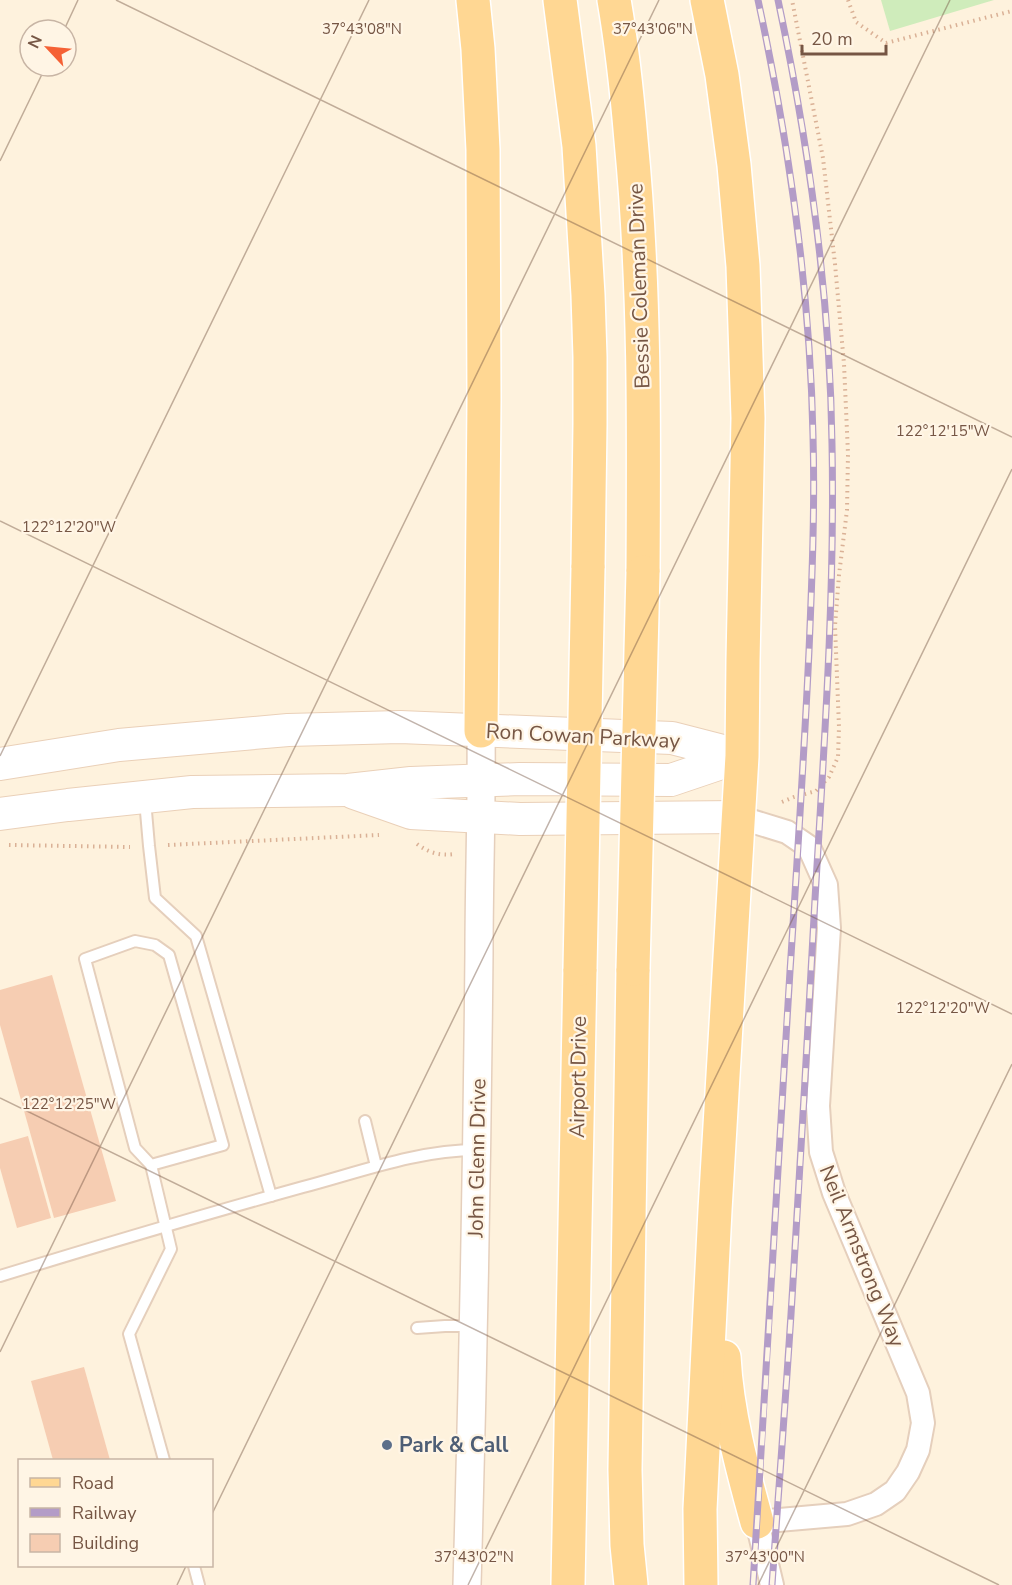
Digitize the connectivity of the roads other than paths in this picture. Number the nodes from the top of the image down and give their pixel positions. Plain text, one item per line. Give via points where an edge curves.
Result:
1 (473, 0) edge
2 (560, 0) edge
3 (614, 0) edge
4 (707, 0) edge
5 (481, 731) junction
6 (742, 756) junction
7 (0, 764) edge
8 (481, 780) junction
9 (348, 790) junction
10 (145, 797) junction
11 (0, 814) edge
12 (482, 816) junction
13 (738, 817) junction
14 (365, 1120) dead end
15 (477, 1150) junction
16 (151, 1165) junction
17 (376, 1166) junction
18 (271, 1196) junction
19 (715, 1209) junction
20 (165, 1226) junction
21 (0, 1276) edge
22 (474, 1326) junction
23 (417, 1328) dead end
24 (163, 1459) edge
25 (757, 1522) junction
26 (194, 1567) edge
27 (199, 1585) edge
28 (467, 1585) edge
29 (568, 1585) edge
30 (631, 1585) edge
31 (701, 1585) edge
32 (772, 1585) edge

1 - 5 main road via 483,150
2 - 29 main road, Airport Drive, bridge via 579,146 590,368
3 - 30 main road, Bessie Coleman Drive, bridge via 635,177 644,423 625,1460
4 - 6 main road via 722,75 743,266 748,418
5 - 6 main road, Ron Cowan Parkway via 672,738
5 - 7 main road, Ron Cowan Parkway via 400,727 288,730 119,745
5 - 8 street, John Glenn Drive
6 - 8 main road, Ron Cowan Parkway via 671,780
6 - 13 main road
8 - 9 main road, Ron Cowan Parkway
8 - 12 street, John Glenn Drive
9 - 10 main road, Ron Cowan Parkway via 192,792
9 - 12 main road via 411,813
10 - 11 main road, Ron Cowan Parkway
10 - 18 lane via 155,898 196,936
12 - 13 main road
12 - 15 street, John Glenn Drive
13 - 19 main road
13 - 25 street, Neil Armstrong Way via 787,832 809,847 826,885 829,928 818,1106 821,1152 834,1193 918,1393 923,1423 918,1450 908,1472 895,1491 876,1504 847,1514
14 - 17 lane
15 - 17 lane via 453,1150
15 - 22 street, John Glenn Drive
16 - 16 lane via 223,1144 169,955 155,945 135,940 85,959 135,1148
16 - 20 lane
17 - 18 lane
18 - 20 lane
19 - 25 main road via 725,1383 738,1453
19 - 31 main road via 700,1509
20 - 21 lane
20 - 24 lane via 171,1249 129,1334
22 - 23 lane
22 - 28 street, John Glenn Drive
25 - 32 street
26 - 27 lane

